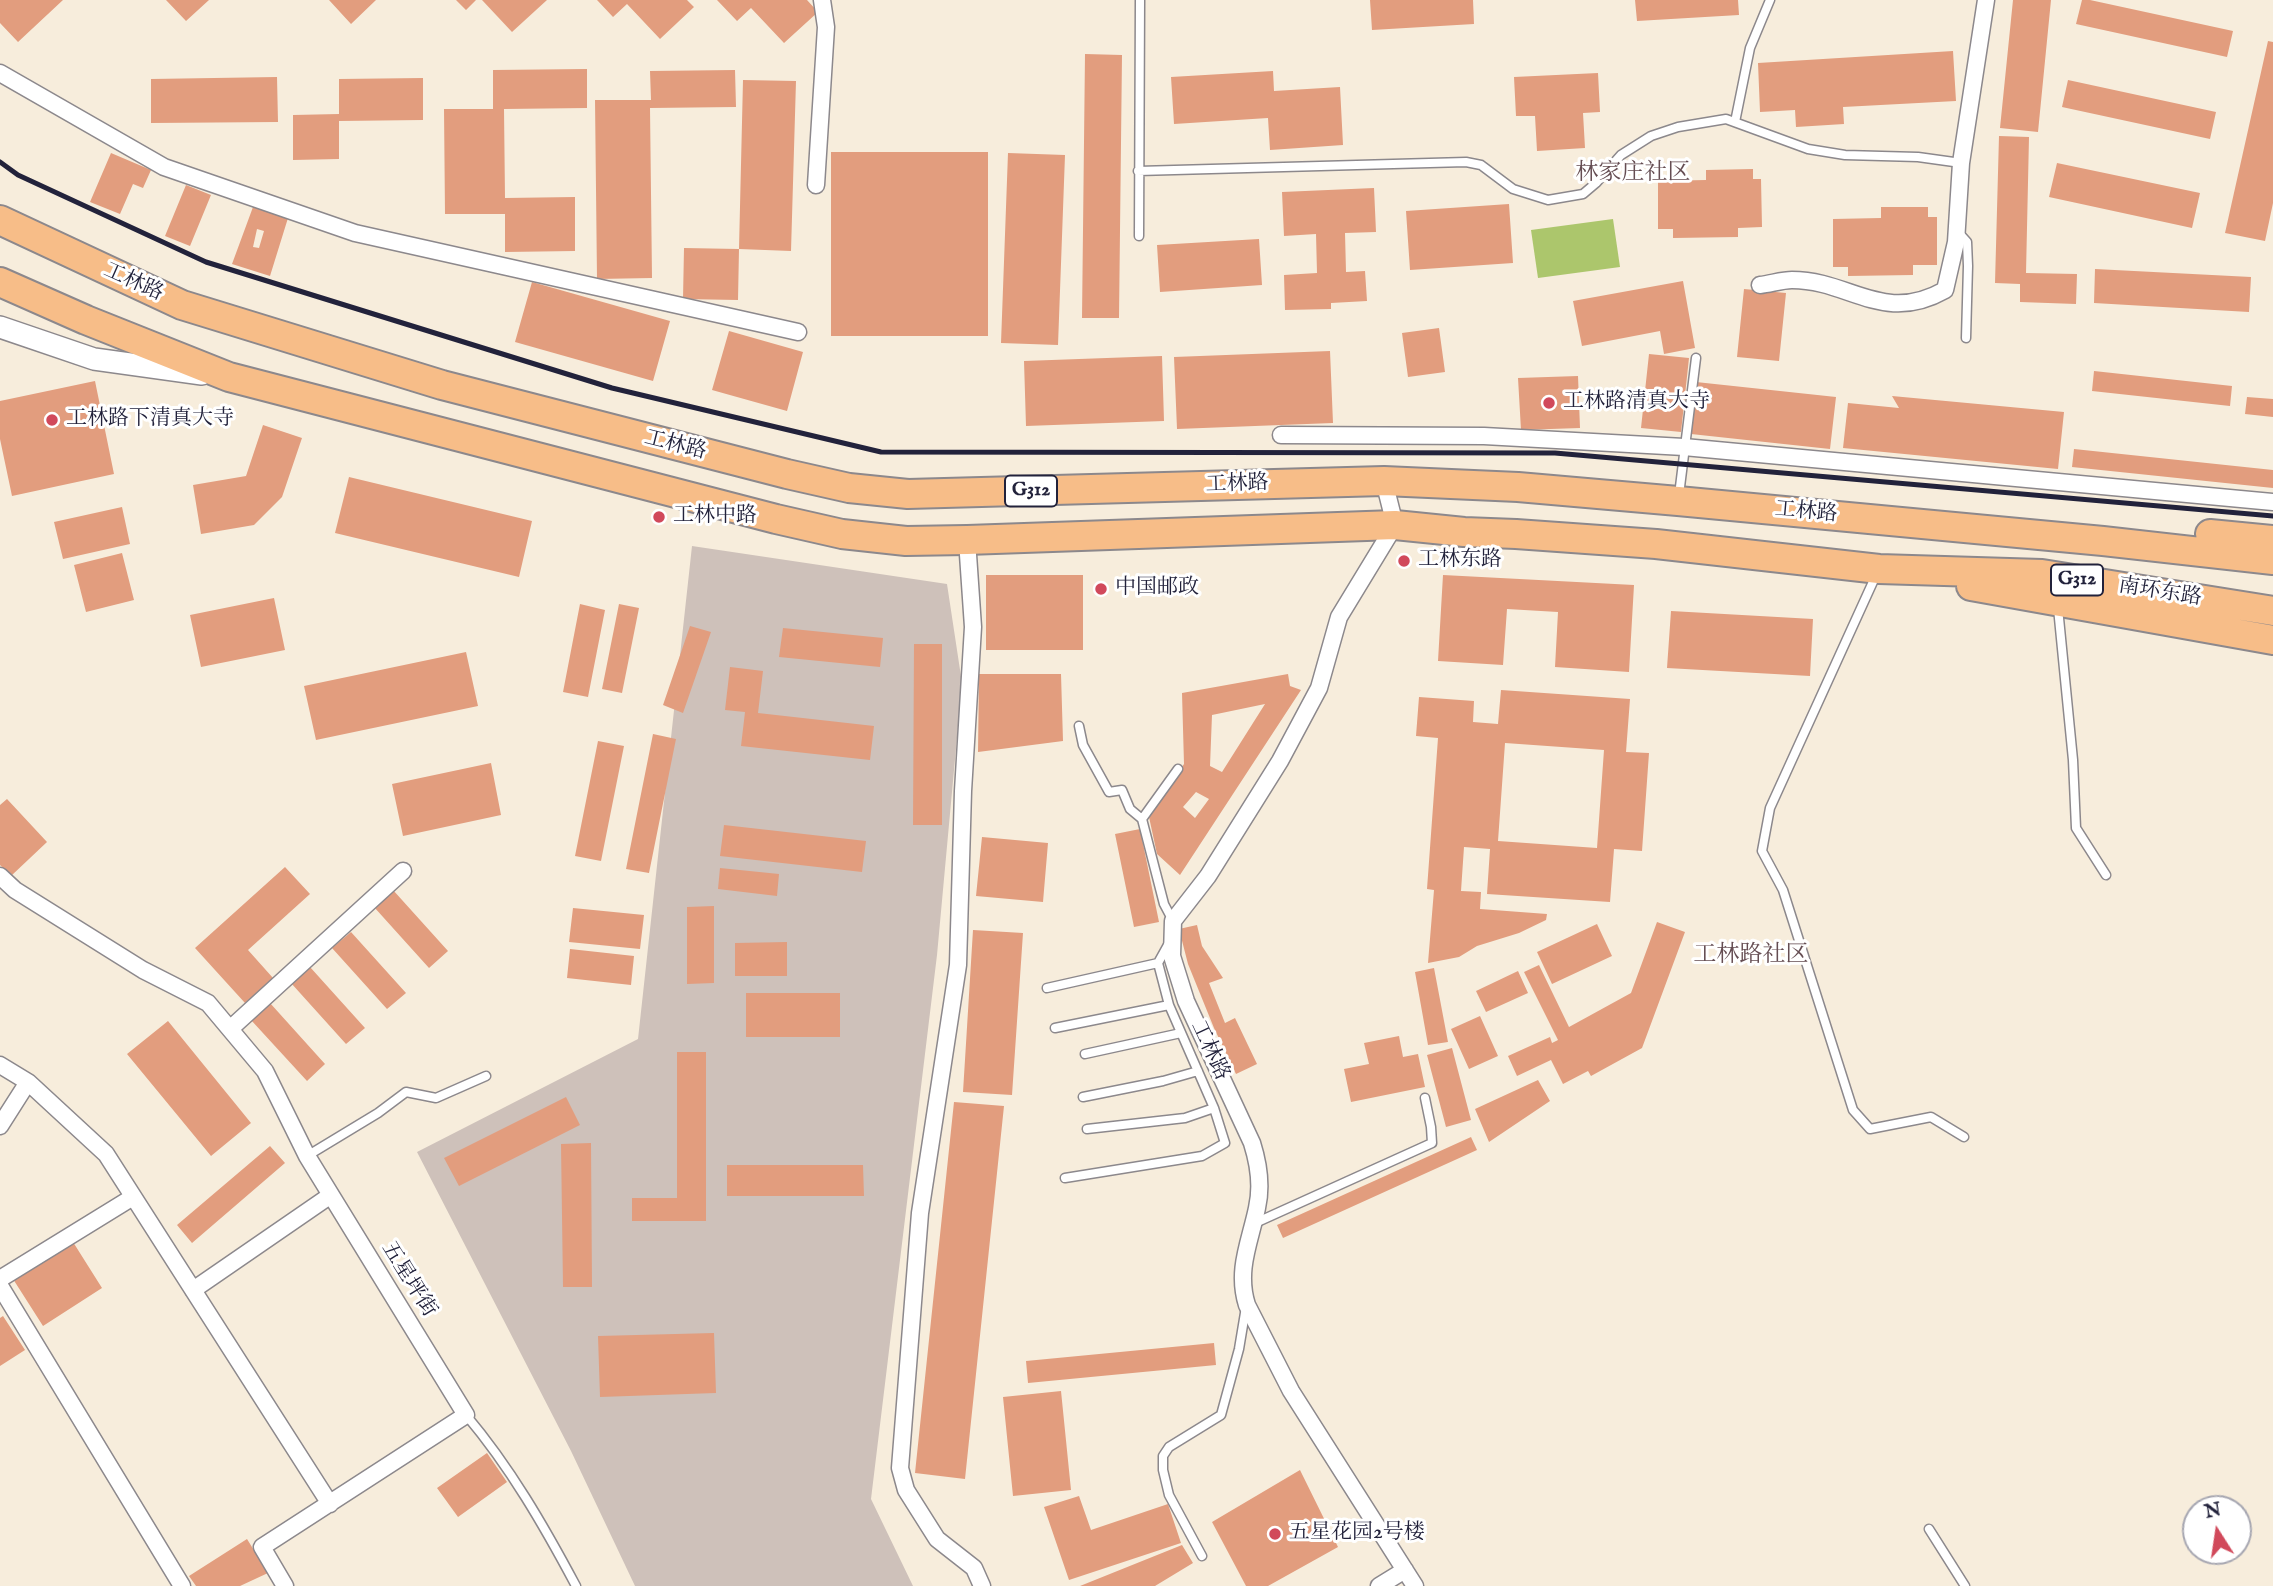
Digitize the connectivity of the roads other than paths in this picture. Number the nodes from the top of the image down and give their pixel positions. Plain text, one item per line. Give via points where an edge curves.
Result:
1 (822, 0) edge
2 (1140, 0) edge
3 (1770, 0) edge
4 (1986, 0) edge
5 (0, 73) edge
6 (1735, 122) junction
7 (1961, 163) junction
8 (1138, 171) junction
9 (816, 185) dead end
10 (0, 220) edge
11 (1956, 229) junction
12 (1139, 236) dead end
13 (0, 282) edge
14 (1760, 285) dead end
15 (0, 327) edge
16 (797, 332) dead end
17 (1966, 338) dead end
18 (1696, 358) dead end
19 (229, 377) junction
20 (1281, 435) dead end
21 (1684, 447) junction
22 (1384, 481) junction
23 (1678, 501) junction
24 (2273, 502) edge
25 (1395, 525) junction
26 (967, 540) junction
27 (2273, 540) edge
28 (2103, 541) junction
29 (2273, 560) edge
30 (1879, 569) junction
31 (2057, 601) junction
32 (2273, 611) edge
33 (2273, 640) edge
34 (1079, 726) dead end
35 (1178, 769) dead end
36 (1142, 819) junction
37 (403, 871) dead end
38 (2106, 875) dead end
39 (0, 876) edge
40 (1173, 921) junction
41 (1171, 940) junction
42 (1158, 963) junction
43 (1046, 988) dead end
44 (1169, 1005) junction
45 (1055, 1028) dead end
46 (230, 1029) junction
47 (1181, 1033) junction
48 (1085, 1054) dead end
49 (0, 1066) edge
50 (1198, 1071) junction
51 (486, 1076) dead end
52 (28, 1082) junction
53 (1083, 1097) dead end
54 (1425, 1098) dead end
55 (1214, 1108) junction
56 (0, 1126) edge
57 (1087, 1129) dead end
58 (1964, 1136) dead end
59 (307, 1156) junction
60 (1065, 1178) dead end
61 (331, 1195) junction
62 (133, 1197) junction
63 (1253, 1224) junction
64 (0, 1279) edge
65 (0, 1286) edge
66 (193, 1290) junction
67 (1247, 1305) junction
68 (466, 1415) junction
69 (330, 1504) junction
70 (1929, 1529) dead end
71 (1202, 1556) dead end
72 (1405, 1570) junction
73 (279, 1584) edge
74 (182, 1586) edge
75 (576, 1586) edge
76 (982, 1586) edge
77 (1379, 1586) edge
78 (1415, 1586) edge
79 (1965, 1586) edge

1 - 9 street via 826,27
2 - 8 lane
3 - 6 lane via 1750,48
4 - 7 street
5 - 16 street via 164,167 355,233
6 - 7 lane via 1808,149
6 - 8 lane via 1726,119 1678,127 1651,136 1621,155 1583,194 1548,200 1513,189 1480,165 1466,162
7 - 11 street
8 - 12 lane
10 - 22 highway, 工林路 / G312 via 182,305 442,385 849,488 908,494
11 - 14 street via 1945,290 1927,300 1874,302 1829,286 1792,280
11 - 17 lane via 1967,242
13 - 19 highway, G312
15 - 19 street via 93,359
18 - 21 lane
19 - 26 highway, G312 via 842,534 906,541
20 - 21 street via 1484,436
21 - 23 lane
21 - 24 street
22 - 23 highway, 工林路 / G312
22 - 25 street
23 - 28 highway, 工林路 / G312
25 - 26 highway, G312
25 - 30 highway, G312 via 1656,544
25 - 40 street via 1339,617 1319,688 1280,761 1208,876
26 - 76 street via 973,627 958,965 920,1213 900,1468 906,1490 937,1539 974,1568
27 - 28 highway via 2196,532
28 - 29 highway, 南环东路 / G312
30 - 31 highway
30 - 32 highway, 南环东路 / G312 via 2042,574
30 - 58 lane via 1770,808 1762,851 1783,890 1853,1111 1870,1129 1931,1117
31 - 33 highway
31 - 38 lane via 2076,828
34 - 36 lane via 1083,745 1109,792 1122,790 1130,810
35 - 36 lane
36 - 40 lane via 1164,904
37 - 46 street
39 - 46 street, 五星坪街 via 143,970 208,1003
40 - 41 street, 工林路
41 - 42 lane
41 - 63 street, 工林路 via 1186,1001 1258,1160 1258,1206
42 - 43 lane
42 - 44 lane
44 - 45 lane
44 - 47 lane
46 - 59 street, 五星坪街 via 265,1071
47 - 48 lane
47 - 50 lane
49 - 52 street
50 - 53 lane
50 - 55 lane
51 - 59 lane via 436,1098 406,1092
52 - 56 street
52 - 62 street via 106,1154
54 - 63 lane via 1432,1143
55 - 57 lane via 1185,1118
55 - 60 lane via 1225,1143 1202,1156
59 - 61 street, 五星坪街
61 - 66 street
61 - 68 street, 五星坪街
62 - 64 street
62 - 66 street
63 - 67 street, 工林路 via 1241,1276
65 - 74 street
66 - 69 street
67 - 71 lane via 1221,1415 1169,1447 1163,1456 1169,1495
67 - 72 street, 工林路 via 1291,1391
68 - 69 street
68 - 75 lane via 495,1450
69 - 73 street via 262,1547
70 - 79 lane
72 - 77 street
72 - 78 street, 工林路

